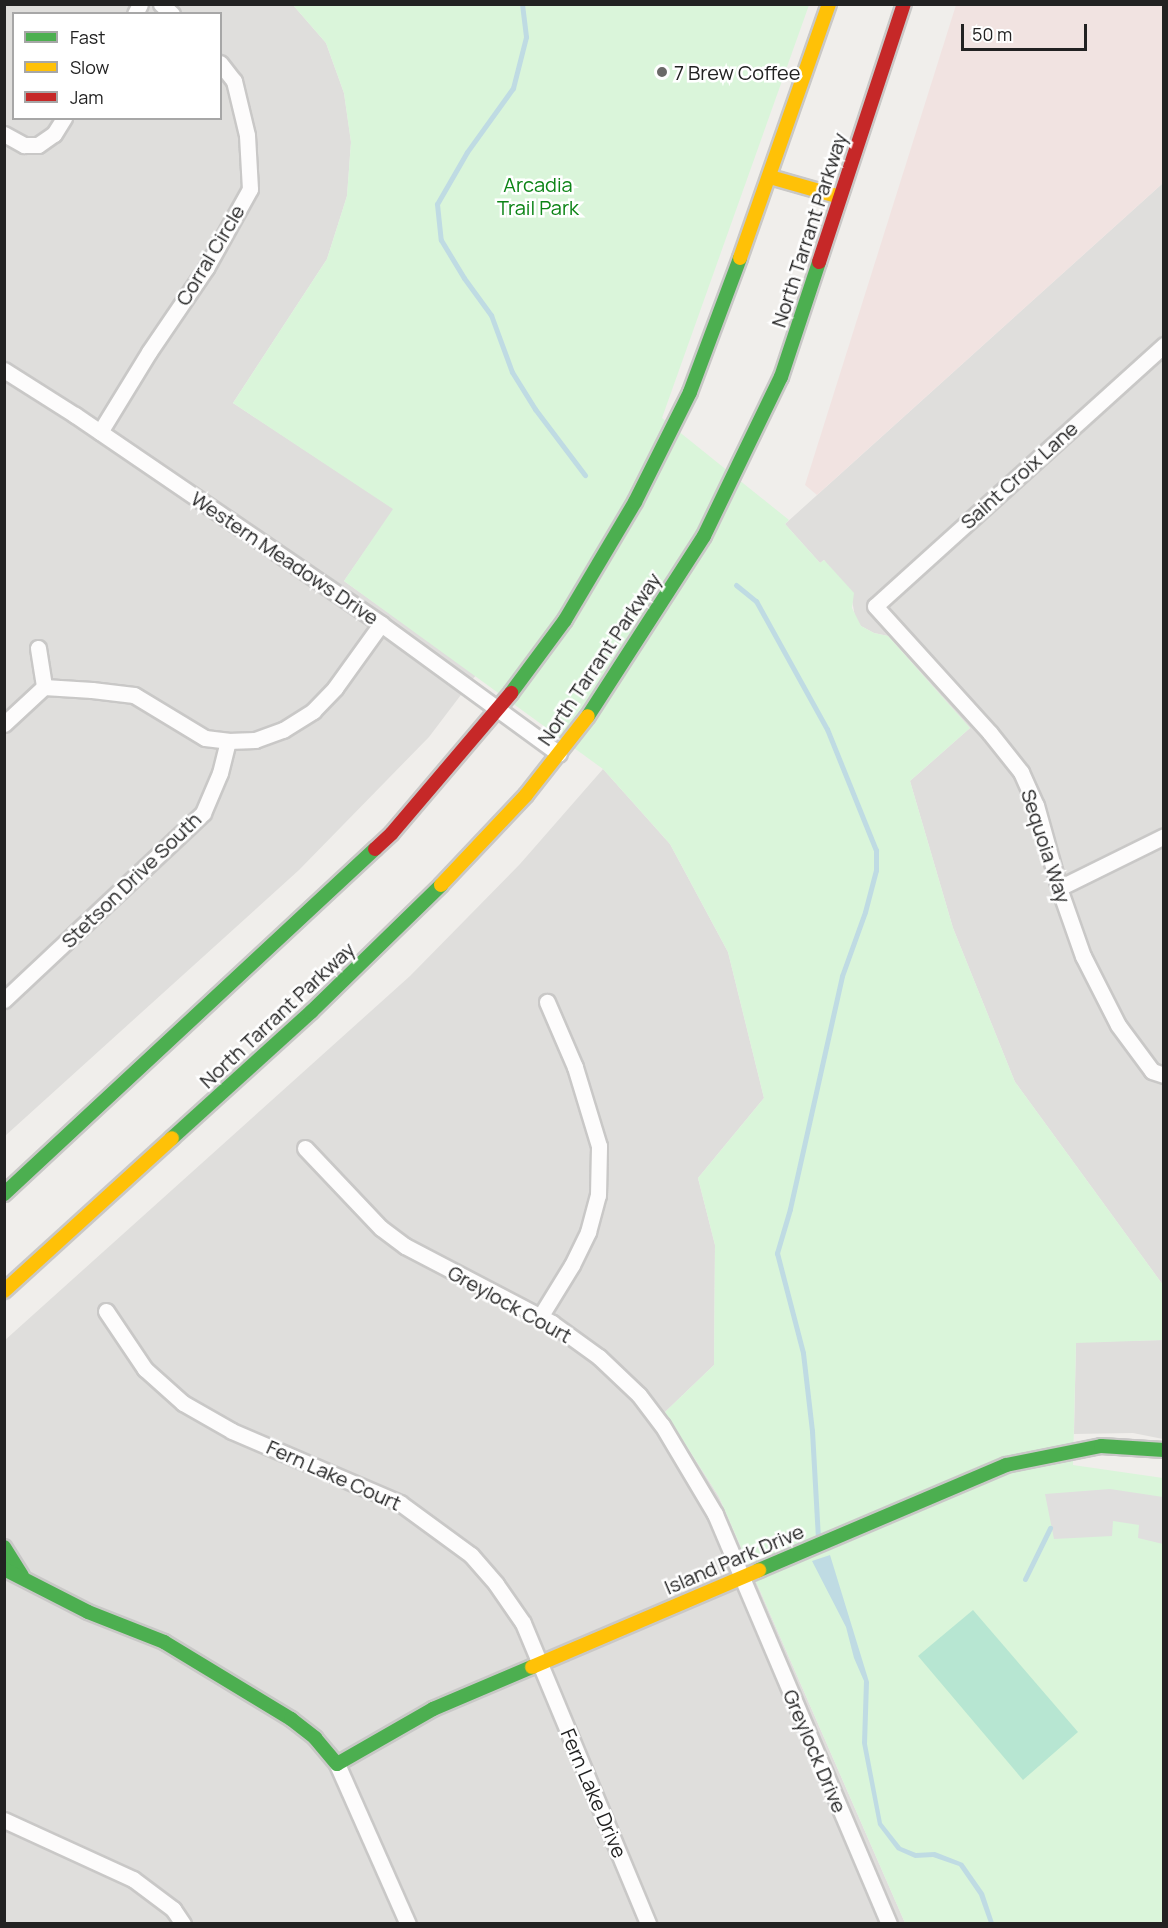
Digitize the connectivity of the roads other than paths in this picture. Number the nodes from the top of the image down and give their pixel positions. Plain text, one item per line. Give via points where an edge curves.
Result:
1 (829, 4) edge
2 (904, 4) edge
3 (222, 66) edge
4 (63, 120) edge
5 (4, 134) edge
6 (770, 177) junction
7 (840, 197) junction
8 (1164, 345) edge
9 (4, 370) edge
10 (100, 432) junction
11 (875, 606) joint
12 (381, 624) junction
13 (38, 648) dead end
14 (44, 687) junction
15 (498, 710) junction
16 (4, 724) edge
17 (228, 741) junction
18 (559, 754) junction
19 (1164, 836) edge
20 (1059, 888) junction
21 (4, 1000) edge
22 (547, 1002) dead end
23 (1164, 1075) edge
24 (305, 1148) dead end
25 (4, 1194) edge
26 (4, 1291) edge
27 (106, 1311) dead end
28 (540, 1317) junction
29 (1164, 1450) edge
30 (4, 1547) edge
31 (4, 1569) edge
32 (22, 1576) junction
33 (741, 1578) junction
34 (540, 1662) junction
35 (337, 1764) junction
36 (4, 1820) edge
37 (183, 1923) edge
38 (408, 1923) edge
39 (648, 1923) edge
40 (889, 1923) edge

1 - 6 main road
2 - 7 main road, North Tarrant Parkway
3 - 10 street, Corral Circle via 234,81 247,135 249,189 206,268
4 - 5 street via 54,134 38,145 24,145
6 - 7 main road
6 - 15 main road via 690,392 645,482 565,620
7 - 18 main road, North Tarrant Parkway via 781,377 704,536 619,671
8 - 11 street, Saint Croix Lane
9 - 10 street, Western Meadows Drive
10 - 12 street, Western Meadows Drive
11 - 20 street, Sequoia Way via 1021,772 1036,805
12 - 15 street, Western Meadows Drive
12 - 17 street via 335,688 313,711 284,730 255,740
13 - 14 street
14 - 16 street
14 - 17 street via 134,695 205,738
15 - 18 street, Western Meadows Drive
15 - 25 main road via 392,833
17 - 21 street, Stetson Drive South via 203,813
18 - 26 main road, North Tarrant Parkway via 447,879 328,995
19 - 20 street
20 - 23 street, Sequoia Way via 1083,956 1118,1025 1152,1071
22 - 28 street via 575,1067 599,1146 598,1195 588,1232
24 - 28 street, Greylock Court via 359,1208 397,1240
27 - 34 street, Fern Lake Court via 144,1369 183,1403 232,1431 400,1503 471,1555 523,1623
28 - 33 street, Greylock Court via 600,1357 639,1395 662,1425 715,1514
29 - 33 main road, Island Park Drive via 1101,1446 1006,1465
30 - 32 main road
31 - 32 main road
32 - 35 main road via 88,1612 164,1642 291,1719 315,1738
33 - 34 main road, Island Park Drive
33 - 40 street, Greylock Drive
34 - 35 main road, Island Park Drive via 433,1709
34 - 39 street, Fern Lake Drive
35 - 38 street
36 - 37 street via 133,1879 173,1909

